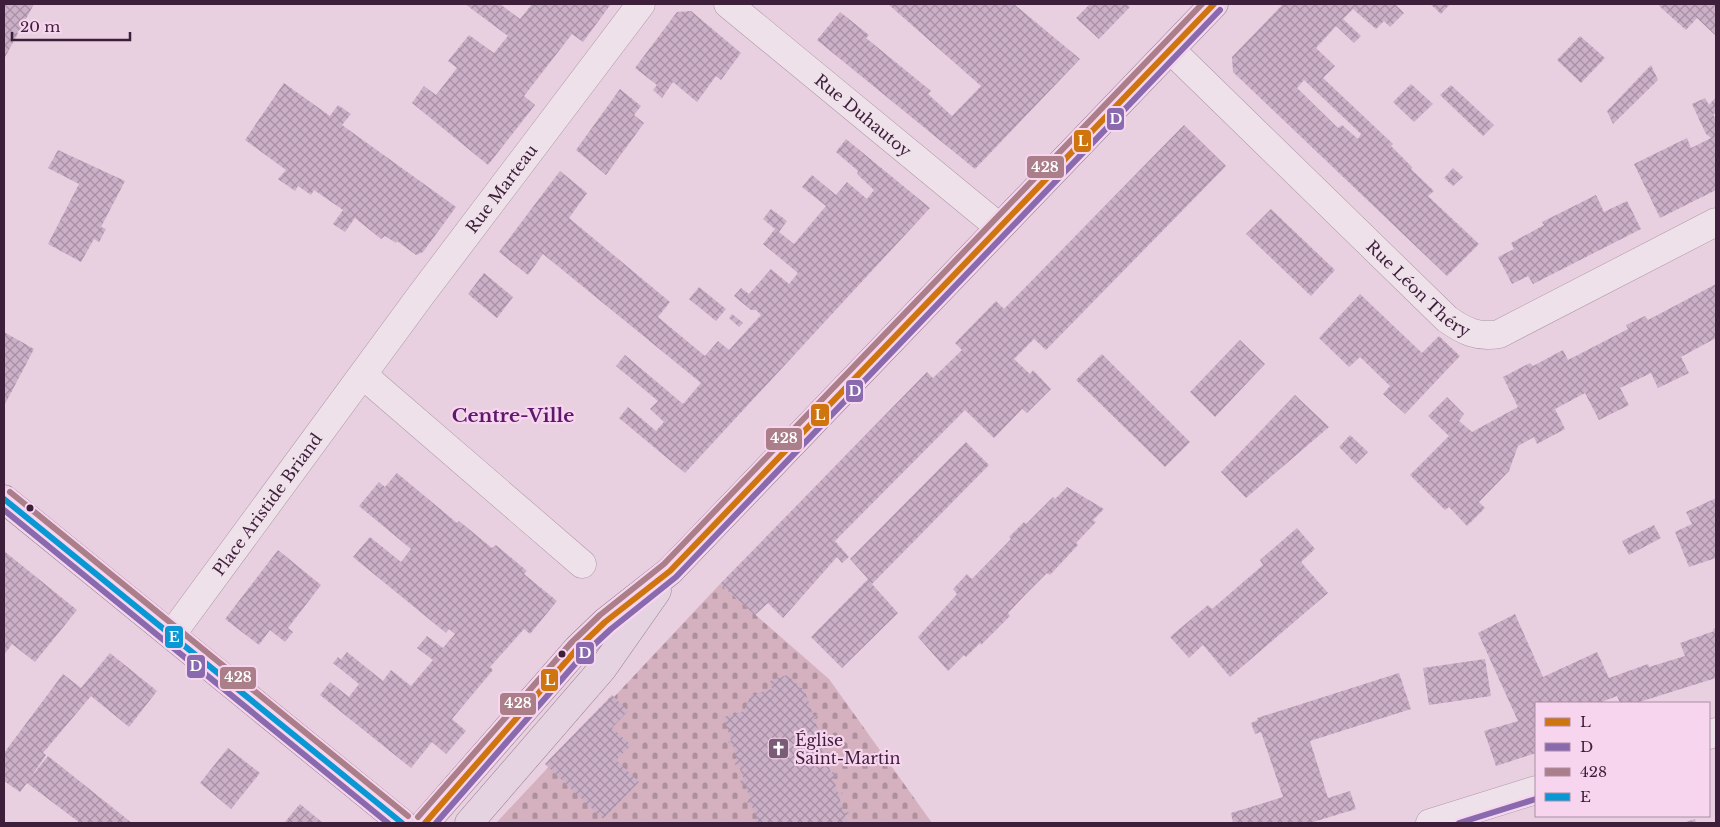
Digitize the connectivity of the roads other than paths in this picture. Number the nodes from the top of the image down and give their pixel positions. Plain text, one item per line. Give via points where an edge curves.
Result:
1 (641, 4) edge
2 (728, 4) edge
3 (1214, 4) edge
4 (1171, 50) junction
5 (1716, 222) edge
6 (1000, 227) junction
7 (363, 375) junction
8 (4, 499) edge
9 (582, 564) dead end
10 (670, 571) junction
11 (172, 634) junction
12 (1535, 790) edge
13 (402, 823) edge
14 (425, 823) edge
15 (469, 823) edge
16 (1430, 823) edge

1 - 7 street, Rue Marteau
2 - 6 street, Rue Duhautoy
3 - 4 main road
4 - 5 street, Rue Léon Théry via 1447,318 1473,334 1485,337 1499,334
4 - 6 main road
6 - 10 main road
7 - 9 street
7 - 11 street, Place Aristide Briand
8 - 11 main road
10 - 14 main road via 605,622 577,649
10 - 15 main road via 603,668
11 - 13 main road
12 - 16 street

